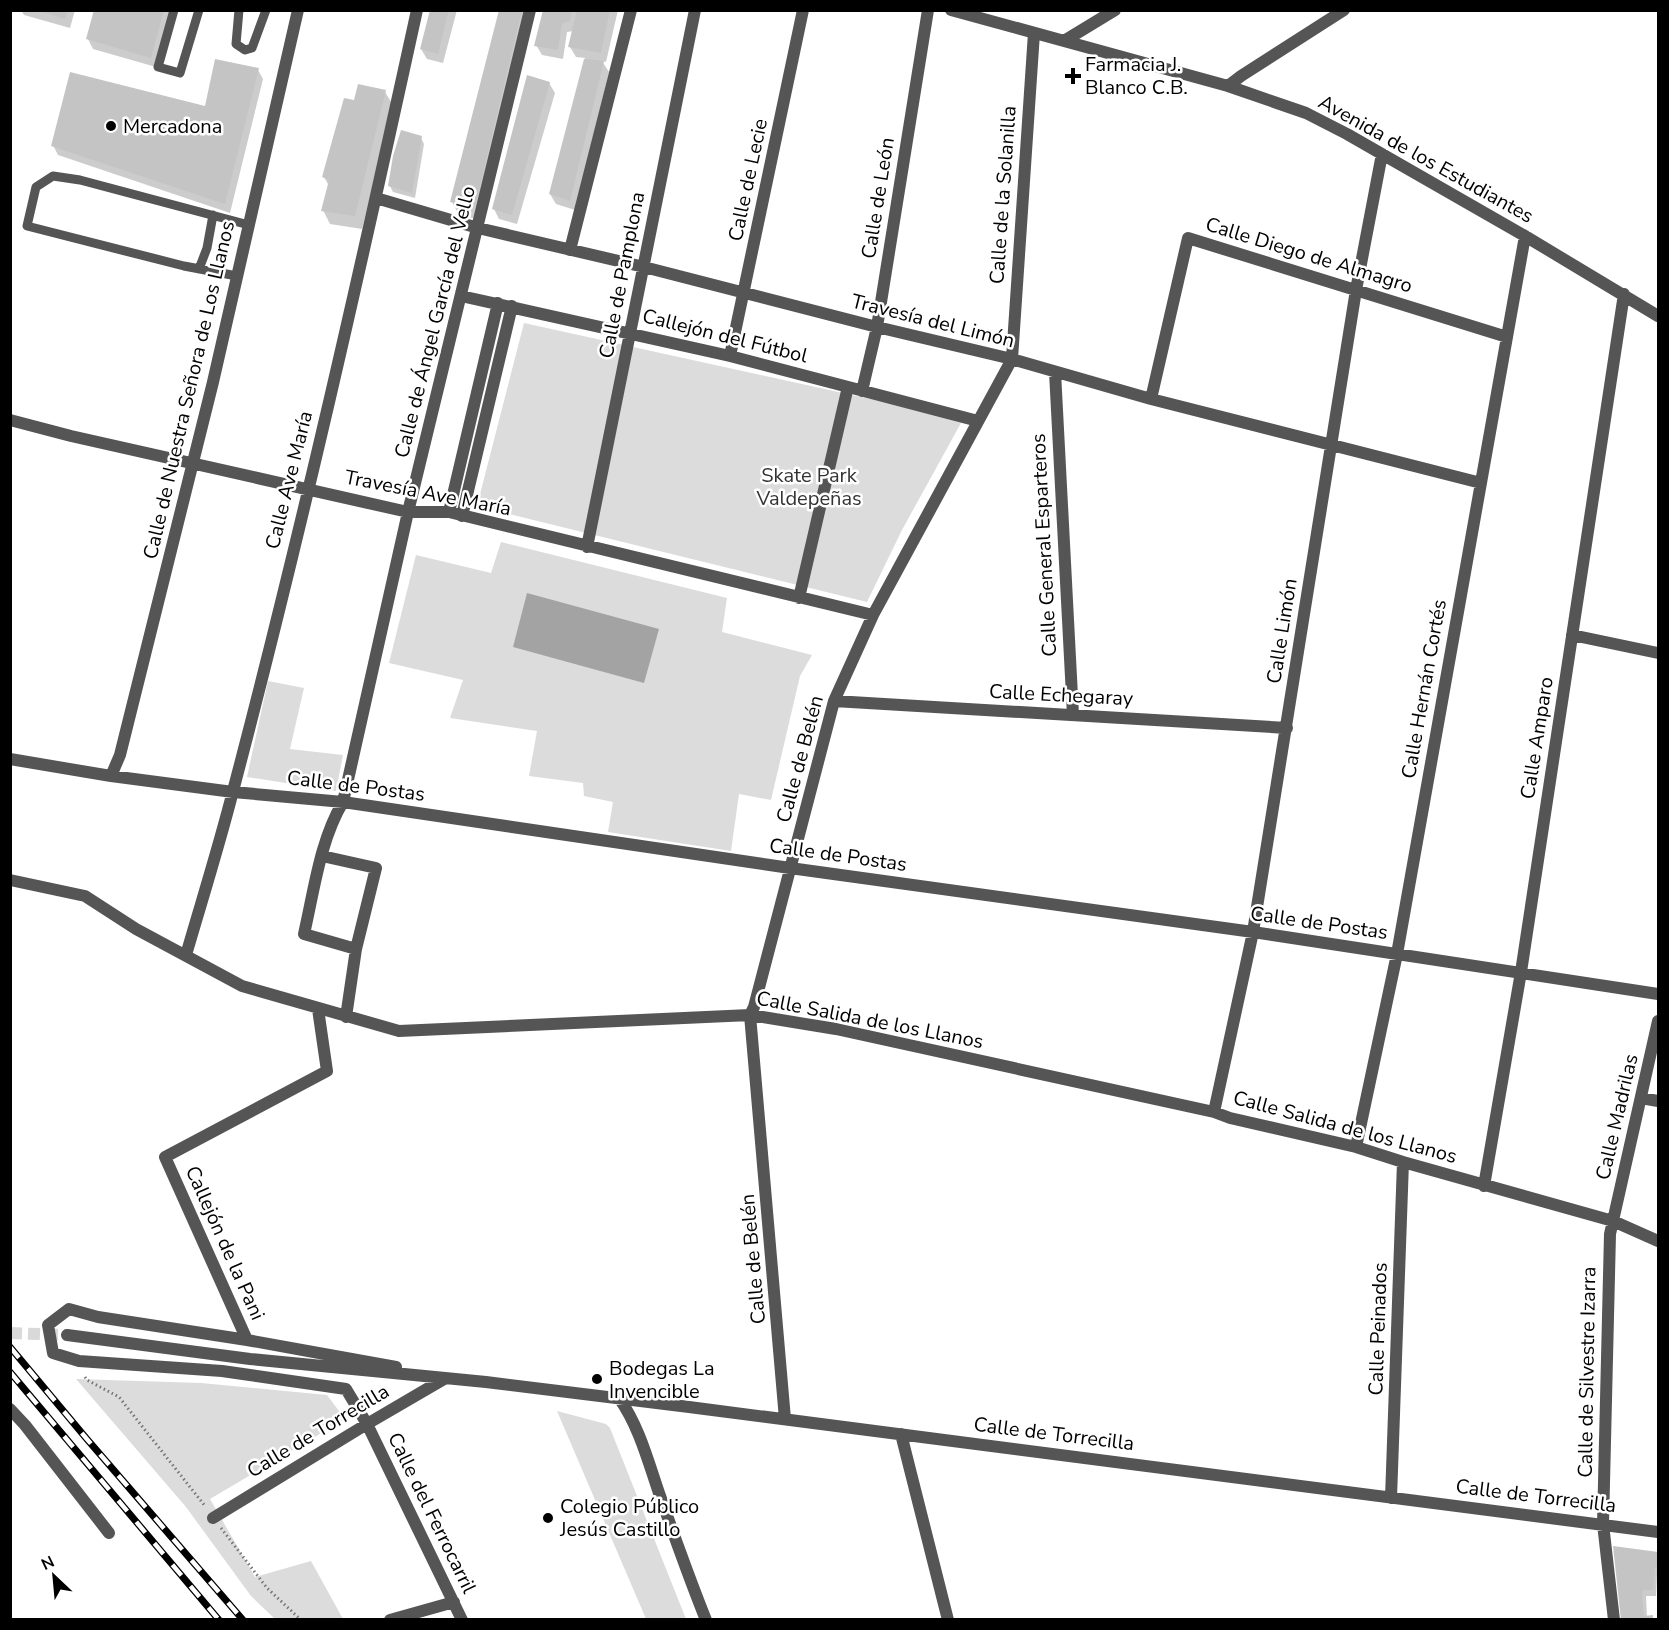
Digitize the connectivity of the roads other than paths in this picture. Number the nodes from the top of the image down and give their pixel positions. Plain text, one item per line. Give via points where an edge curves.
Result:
1 (174, 10) edge
2 (199, 10) edge
3 (239, 10) edge
4 (266, 10) edge
5 (298, 10) edge
6 (417, 10) edge
7 (530, 10) edge
8 (631, 10) edge
9 (695, 10) edge
10 (803, 10) edge
11 (928, 10) edge
12 (951, 10) edge
13 (1116, 10) edge
14 (1344, 10) edge
15 (1034, 33) junction
16 (1064, 41) junction
17 (1228, 86) junction
18 (1382, 154) junction
19 (376, 198) junction
20 (213, 215) junction
21 (249, 225) junction
22 (478, 228) junction
23 (1525, 236) junction
24 (570, 250) junction
25 (644, 267) junction
26 (200, 269) junction
27 (237, 276) junction
28 (1356, 290) junction
29 (744, 293) junction
30 (1624, 294) junction
31 (461, 296) junction
32 (498, 303) junction
33 (512, 306) junction
34 (1659, 316) edge
35 (877, 327) junction
36 (631, 333) junction
37 (1507, 337) junction
38 (730, 356) junction
39 (1011, 359) junction
40 (1055, 372) junction
41 (847, 387) junction
42 (862, 391) junction
43 (1151, 399) junction
44 (10, 420) edge
45 (978, 421) junction
46 (1330, 445) junction
47 (193, 464) junction
48 (1481, 483) junction
49 (308, 489) junction
50 (408, 512) junction
51 (455, 514) junction
52 (587, 547) junction
53 (798, 598) junction
54 (873, 615) junction
55 (1572, 635) junction
56 (1659, 653) edge
57 (834, 701) junction
58 (1073, 715) junction
59 (1287, 728) junction
60 (10, 759) edge
61 (111, 776) junction
62 (233, 792) junction
63 (343, 802) junction
64 (322, 856) junction
65 (790, 868) junction
66 (10, 880) edge
67 (1253, 932) junction
68 (356, 949) junction
69 (1397, 954) junction
70 (186, 955) junction
71 (1521, 972) junction
72 (1659, 994) edge
73 (318, 1009) junction
74 (750, 1015) junction
75 (346, 1017) junction
76 (1659, 1021) edge
77 (1641, 1098) junction
78 (1659, 1101) edge
79 (1215, 1112) junction
80 (1356, 1147) junction
81 (1403, 1162) junction
82 (1484, 1186) junction
83 (1613, 1221) junction
84 (1659, 1241) edge
85 (67, 1335) tunnel mouth
86 (247, 1340) junction
87 (444, 1379) junction
88 (486, 1382) junction
89 (619, 1398) junction
90 (10, 1409) edge
91 (785, 1419) junction
92 (367, 1424) junction
93 (901, 1434) junction
94 (1391, 1498) junction
95 (213, 1518) road end
96 (1603, 1524) junction
97 (1659, 1532) edge
98 (109, 1533) dead end
99 (454, 1602) junction
100 (390, 1620) edge
101 (462, 1620) edge
102 (706, 1620) edge
103 (948, 1620) edge
104 (1614, 1620) edge

1 - 2 lane via 158,67 180,73
3 - 4 lane via 236,44 245,50 252,48
5 - 21 street, Calle de Nuestra Señora de Los Llanos
6 - 19 street, Calle Ave María
7 - 22 street, Calle de Ángel García del Vello
8 - 24 street
9 - 25 street, Calle de Pamplona
10 - 29 street, Calle de Lecie
11 - 35 street, Calle de León
12 - 15 street, Avenida de los Estudiantes
13 - 16 street
14 - 17 street
15 - 16 street, Avenida de los Estudiantes
15 - 39 street, Calle de la Solanilla
16 - 17 street, Avenida de los Estudiantes
17 - 18 street, Avenida de los Estudiantes via 1306,113
18 - 23 street, Avenida de los Estudiantes
18 - 28 street, Calle Limón
19 - 22 street, Travesía del Limón
19 - 49 street, Calle Ave María
20 - 21 lane
20 - 26 lane
20 - 26 lane via 53,176 36,187 29,210 27,226
21 - 27 street, Calle de Nuestra Señora de Los Llanos
22 - 24 street, Travesía del Limón
22 - 31 street, Calle de Ángel García del Vello
23 - 30 street, Avenida de los Estudiantes
23 - 37 street, Calle Hernán Cortés
24 - 25 street, Travesía del Limón
25 - 29 street, Travesía del Limón
25 - 36 street, Calle de Pamplona
26 - 27 lane
27 - 47 street, Calle de Nuestra Señora de Los Llanos
28 - 37 street, Calle Diego de Almagro
28 - 43 street, Calle Diego de Almagro via 1188,238
28 - 46 street, Calle Limón
29 - 35 street, Travesía del Limón
29 - 38 street, Calle de Lecie
30 - 34 street, Avenida de los Estudiantes
30 - 55 street, Calle Amparo
31 - 32 street, Callejón del Fútbol
31 - 50 street, Calle de Ángel García del Vello
32 - 33 street, Callejón del Fútbol
32 - 51 street
33 - 36 street, Callejón del Fútbol
33 - 51 street
35 - 39 street, Travesía del Limón
35 - 42 street, Calle de León
36 - 38 street, Callejón del Fútbol
36 - 52 street, Calle de Pamplona
37 - 48 street, Calle Hernán Cortés
38 - 41 street, Callejón del Fútbol
39 - 40 street, Travesía del Limón
39 - 45 street, Calle de Belén
40 - 43 street, Travesía del Limón
40 - 58 street, Calle General Esparteros
41 - 42 street, Callejón del Fútbol
41 - 53 street
42 - 45 street, Callejón del Fútbol
43 - 46 street, Travesía del Limón
44 - 47 street, Travesía Ave María
45 - 54 street, Calle de Belén
46 - 48 street, Travesía del Limón
46 - 59 street, Calle Limón
47 - 49 street, Travesía Ave María
47 - 61 street, Calle de Nuestra Señora de Los Llanos via 120,755
48 - 69 street, Calle Hernán Cortés
49 - 50 street, Travesía Ave María
49 - 62 street, Calle Ave María
50 - 51 street, Travesía Ave María
50 - 63 street, Calle de Ángel García del Vello
51 - 52 street, Travesía Ave María
52 - 53 street, Travesía Ave María
53 - 54 street, Travesía Ave María
54 - 57 street, Calle de Belén
55 - 56 street
55 - 71 street, Calle Amparo
57 - 58 street, Calle Echegaray
57 - 65 street, Calle de Belén
58 - 59 street, Calle Echegaray
59 - 67 street, Calle Limón
60 - 61 street, Calle de Postas
61 - 62 street, Calle de Postas
62 - 63 street, Calle de Postas
62 - 70 street, Calle Ave María
63 - 64 street, Calle de Ángel García del Vello
63 - 65 street, Calle de Postas
64 - 68 street, Calle de Ángel García del Vello via 304,934
64 - 68 street via 376,868
65 - 67 street, Calle de Postas
65 - 74 street, Calle de Belén
66 - 70 street, Calle Salida de los Llanos via 85,896
67 - 69 street, Calle de Postas
67 - 79 street, Calle Limón
68 - 75 street
69 - 71 street, Calle de Postas
69 - 80 street, Calle Hernán Cortés
70 - 73 street, Calle Salida de los Llanos via 242,986
71 - 72 street, Calle de Postas
71 - 82 street, Calle Amparo
73 - 75 street, Calle Salida de los Llanos
73 - 86 street, Callejón de la Pani via 327,1071 165,1157
74 - 75 street, Calle Salida de los Llanos via 399,1031
74 - 79 street, Calle Salida de los Llanos via 836,1029
74 - 91 street, Calle de Belén
76 - 77 street, Calle Madrilas
77 - 78 street
77 - 83 street, Calle Madrilas
79 - 80 street, Calle Salida de los Llanos
80 - 81 street, Calle Salida de los Llanos
81 - 82 street, Calle Salida de los Llanos
81 - 94 street, Calle Peinados
82 - 83 street, Calle Salida de los Llanos
83 - 84 street, Calle Salida de los Llanos
83 - 96 street, Calle de Silvestre Izarra
85 - 87 street, Calle de Torrecilla
86 - 88 street
86 - 92 street, Calle del Ferrocarril via 69,1310 48,1325 53,1353 79,1361 222,1371 346,1389
87 - 88 street, Calle de Torrecilla
87 - 92 street, Calle de Torrecilla
88 - 89 street, Calle de Torrecilla
89 - 91 street, Calle de Torrecilla
89 - 102 street via 629,1412
90 - 98 street
91 - 93 street, Calle de Torrecilla
92 - 95 street, Calle de Torrecilla
92 - 99 street, Calle del Ferrocarril
93 - 94 street, Calle de Torrecilla
93 - 103 street
94 - 96 street, Calle de Torrecilla
96 - 97 street, Calle de Torrecilla
96 - 104 street, Calle de Silvestre Izarra
99 - 100 street
99 - 101 street, Calle del Ferrocarril

